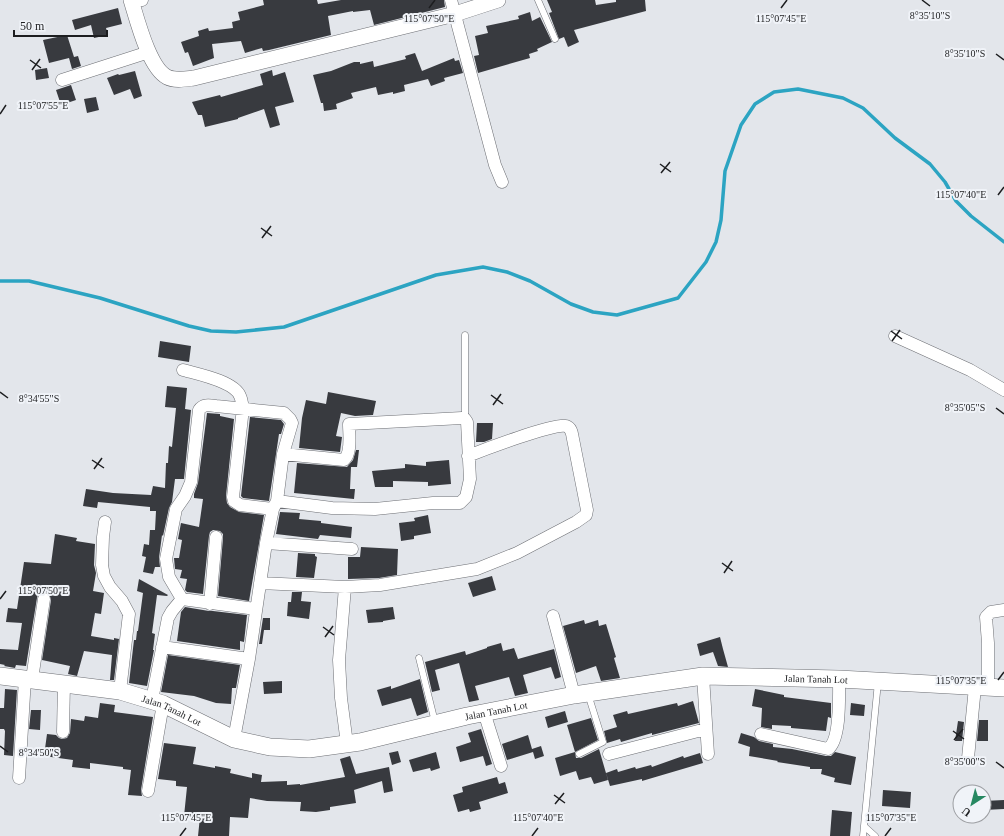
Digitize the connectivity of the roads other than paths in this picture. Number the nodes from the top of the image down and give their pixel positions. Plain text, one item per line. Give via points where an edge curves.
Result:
1 (498, 0) edge
2 (538, 0) edge
3 (135, 1) edge
4 (453, 7) edge
5 (555, 39) dead end
6 (149, 52) junction
7 (62, 80) dead end
8 (502, 182) dead end
9 (466, 335) dead end
10 (895, 336) dead end
11 (182, 370) dead end
12 (1004, 390) edge
13 (243, 408) junction
14 (465, 420) junction
15 (283, 454) junction
16 (468, 456) junction
17 (275, 505) junction
18 (106, 522) dead end
19 (216, 537) dead end
20 (266, 543) junction
21 (352, 549) dead end
22 (260, 583) junction
23 (345, 587) junction
24 (44, 599) dead end
25 (182, 599) junction
26 (210, 604) junction
27 (256, 609) junction
28 (1004, 610) edge
29 (553, 616) dead end
30 (162, 647) junction
31 (419, 658) dead end
32 (249, 659) junction
33 (0, 676) edge
34 (702, 676) junction
35 (29, 679) junction
36 (840, 679) junction
37 (878, 682) junction
38 (64, 684) junction
39 (989, 688) edge
40 (120, 691) junction
41 (581, 694) junction
42 (158, 702) junction
43 (484, 712) junction
44 (435, 724) junction
45 (706, 729) junction
46 (63, 732) dead end
47 (761, 734) dead end
48 (234, 739) junction
49 (347, 744) junction
50 (579, 754) dead end
51 (609, 754) dead end
52 (708, 754) dead end
53 (968, 758) dead end
54 (501, 766) dead end
55 (19, 778) dead end
56 (148, 791) dead end
57 (864, 826) junction
58 (863, 836) edge
59 (875, 836) edge

1 - 4 street
2 - 5 lane
3 - 6 street
4 - 6 street via 194,78 166,77 155,66
4 - 8 street via 495,165
6 - 7 street
9 - 14 lane
10 - 12 street via 970,370
11 - 13 street via 233,388 240,395
13 - 15 street via 284,413 290,419 292,423
13 - 17 street via 234,501 240,505
13 - 25 street via 206,405 199,410 191,482 176,509 166,559 169,577
14 - 15 street via 462,418 349,424 349,448 344,460
14 - 16 street
15 - 17 street
16 - 17 street via 470,479 466,497 460,502 375,509
16 - 23 street via 539,431 568,427 573,439 586,515 517,553 477,569 380,585
17 - 20 street
18 - 40 street via 103,537 104,576 129,614
19 - 26 street
20 - 21 street
20 - 22 street
22 - 23 street
22 - 27 street
23 - 49 street via 339,660
24 - 35 street
25 - 26 street
25 - 30 street via 168,618
26 - 27 street
27 - 32 street
28 - 39 street via 991,612 986,617
29 - 41 street
30 - 32 street
30 - 42 street
31 - 44 lane
32 - 48 street
33 - 35 main road, Jalan Tanah Lot
34 - 36 main road, Jalan Tanah Lot
34 - 41 main road, Jalan Tanah Lot
34 - 45 street
35 - 38 main road, Jalan Tanah Lot
35 - 55 street
36 - 37 main road, Jalan Tanah Lot
36 - 47 street via 836,737 828,749
37 - 39 main road, Jalan Tanah Lot
37 - 57 lane
38 - 40 main road, Jalan Tanah Lot
38 - 46 street
39 - 53 street
40 - 42 main road, Jalan Tanah Lot
41 - 43 main road, Jalan Tanah Lot
41 - 50 lane via 603,742
42 - 48 main road, Jalan Tanah Lot
42 - 56 street
43 - 44 main road, Jalan Tanah Lot
43 - 54 street
44 - 49 main road, Jalan Tanah Lot
45 - 51 street
45 - 52 street
48 - 49 main road, Jalan Tanah Lot via 270,747 309,749
57 - 58 lane
57 - 59 lane

